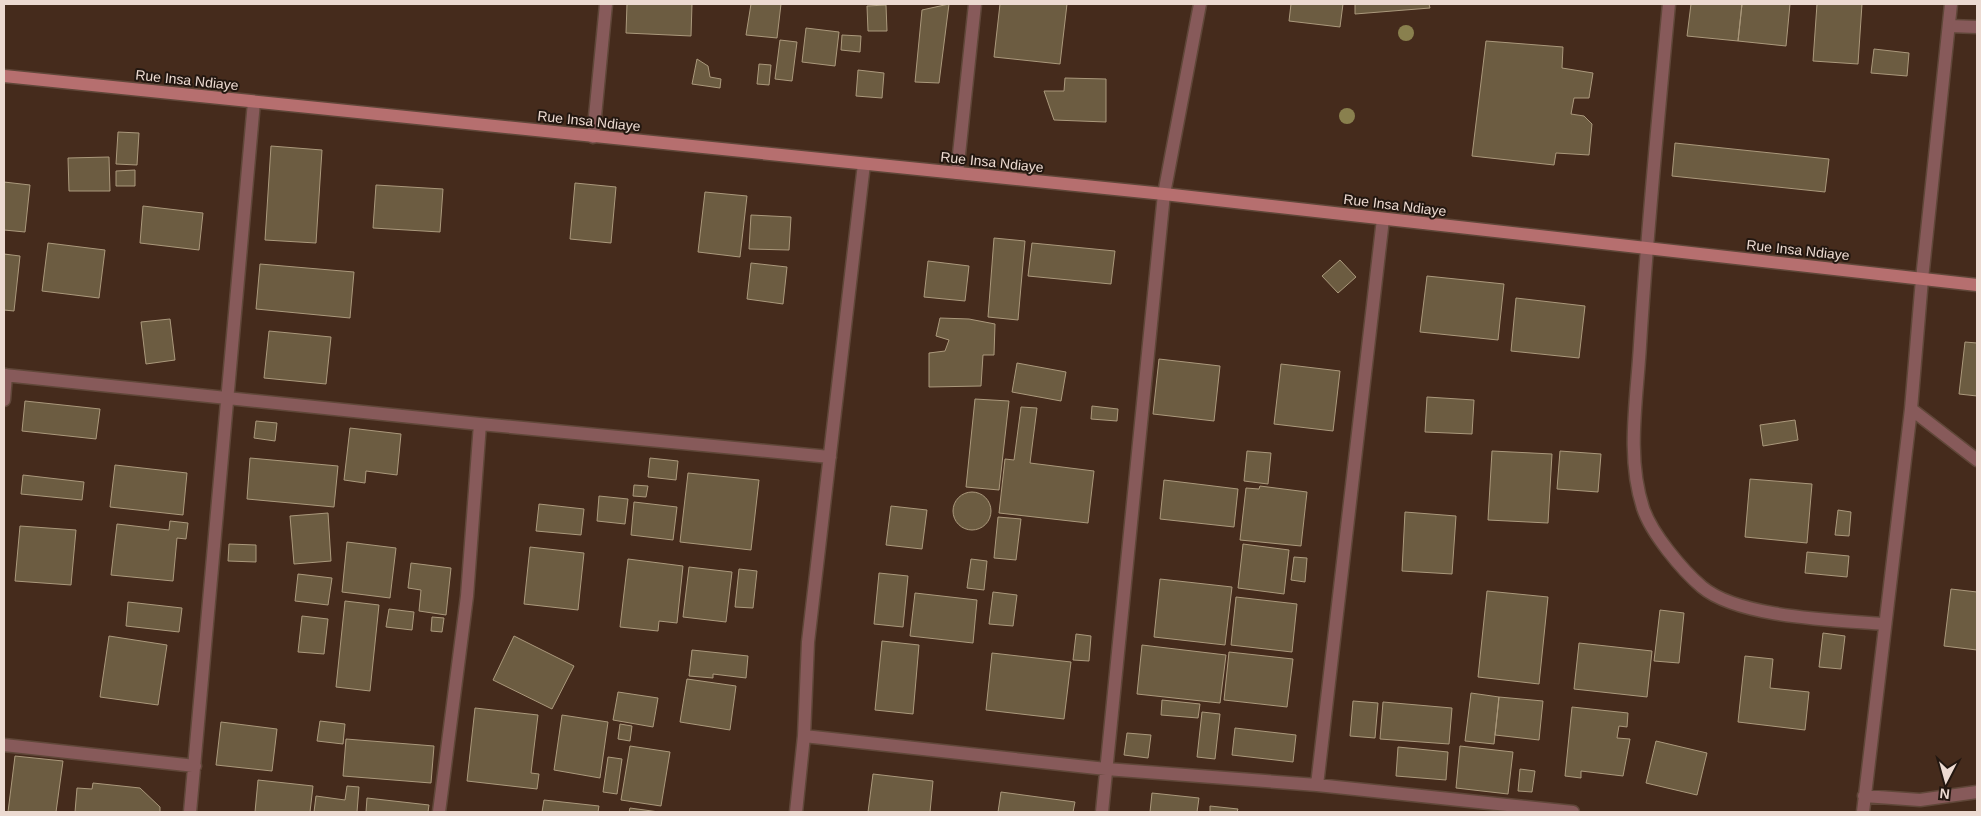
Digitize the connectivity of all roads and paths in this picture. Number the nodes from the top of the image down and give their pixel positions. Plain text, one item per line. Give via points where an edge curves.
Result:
1 (606, 4) edge
2 (975, 4) edge
3 (1200, 4) edge
4 (1669, 4) edge
5 (1951, 4) edge
6 (1950, 26) junction
7 (1977, 27) edge
8 (4, 76) edge
9 (254, 102) junction
10 (593, 137) junction
11 (864, 164) junction
12 (957, 173) junction
13 (1164, 194) junction
14 (1383, 219) junction
15 (1646, 248) junction
16 (1922, 279) junction
17 (1977, 285) edge
18 (5, 375) edge
19 (226, 398) junction
20 (4, 400) edge
21 (1911, 409) junction
22 (480, 424) junction
23 (830, 457) junction
24 (1977, 460) edge
25 (1884, 624) junction
26 (804, 736) junction
27 (4, 745) edge
28 (195, 766) junction
29 (1106, 769) junction
30 (1317, 785) junction
31 (1977, 792) edge
32 (1864, 796) junction
33 (190, 812) edge
34 (439, 812) edge
35 (796, 812) edge
36 (1102, 812) edge
37 (1572, 812) edge
38 (1862, 812) edge

1 - 10 street
2 - 12 street
3 - 13 street
4 - 15 street
5 - 6 street
6 - 7 street
6 - 16 street
8 - 9 main road, Rue Insa Ndiaye
9 - 10 main road, Rue Insa Ndiaye
9 - 19 street
10 - 11 main road, Rue Insa Ndiaye
11 - 12 main road, Rue Insa Ndiaye
11 - 23 street
12 - 13 main road, Rue Insa Ndiaye
13 - 14 main road, Rue Insa Ndiaye
13 - 29 street
14 - 15 main road, Rue Insa Ndiaye
14 - 30 street
15 - 16 main road, Rue Insa Ndiaye
15 - 25 street via 1633,455 1643,509 1670,554 1703,588 1733,602 1775,614
16 - 17 main road, Rue Insa Ndiaye
16 - 21 street
18 - 19 street
18 - 20 street
19 - 22 street
19 - 28 street
21 - 24 street
21 - 25 street
22 - 23 street
22 - 34 street via 467,596
23 - 26 street via 808,642
25 - 32 street
26 - 29 street
26 - 35 street
27 - 28 street
28 - 33 street
29 - 30 street
29 - 36 street
30 - 37 street
31 - 32 street via 1920,800
32 - 38 street

